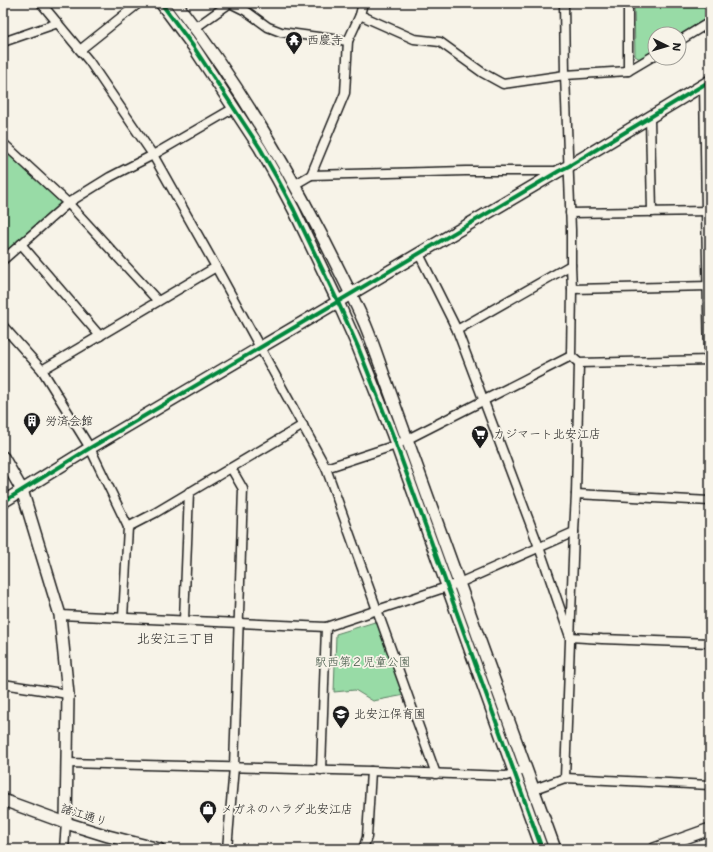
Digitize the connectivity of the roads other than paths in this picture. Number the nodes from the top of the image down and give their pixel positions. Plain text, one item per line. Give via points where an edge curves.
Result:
1 (41, 3) edge
2 (140, 3) edge
3 (161, 3) edge
4 (176, 3) edge
5 (230, 3) edge
6 (363, 3) edge
7 (564, 3) edge
8 (628, 3) edge
9 (360, 15) junction
10 (710, 22) edge
11 (58, 23) junction
12 (195, 28) junction
13 (687, 36) edge
14 (348, 41) junction
15 (3, 42) edge
16 (80, 50) junction
17 (647, 60) edge
18 (628, 71) junction
19 (565, 75) junction
20 (707, 83) edge
21 (234, 108) junction
22 (650, 118) junction
23 (270, 142) junction
24 (3, 143) edge
25 (260, 148) junction
26 (153, 155) junction
27 (564, 168) junction
28 (311, 175) junction
29 (294, 185) junction
30 (68, 203) junction
31 (708, 211) edge
32 (652, 212) junction
33 (570, 213) junction
34 (21, 244) junction
35 (418, 254) junction
36 (3, 260) edge
37 (571, 265) junction
38 (216, 267) junction
39 (709, 285) edge
40 (572, 289) junction
41 (351, 294) junction
42 (158, 302) junction
43 (338, 302) junction
44 (3, 326) edge
45 (457, 330) junction
46 (100, 336) junction
47 (261, 348) junction
48 (572, 356) junction
49 (710, 360) edge
50 (579, 363) junction
51 (42, 370) junction
52 (484, 401) junction
53 (303, 425) junction
54 (407, 439) junction
55 (396, 445) junction
56 (90, 448) junction
57 (3, 457) edge
58 (231, 468) junction
59 (326, 468) junction
60 (22, 490) junction
61 (189, 492) junction
62 (576, 494) junction
63 (710, 500) edge
64 (3, 502) edge
65 (128, 527) junction
66 (574, 532) junction
67 (539, 547) junction
68 (460, 583) junction
69 (447, 587) junction
70 (377, 610) junction
71 (60, 615) junction
72 (123, 618) junction
73 (184, 620) junction
74 (239, 622) junction
75 (326, 627) junction
76 (570, 637) junction
77 (710, 643) edge
78 (3, 684) edge
79 (68, 694) junction
80 (67, 763) junction
81 (234, 767) junction
82 (526, 769) junction
83 (321, 770) junction
84 (371, 771) junction
85 (436, 774) junction
86 (514, 774) junction
87 (565, 778) junction
88 (710, 785) edge
89 (534, 789) junction
90 (3, 800) edge
91 (66, 823) junction
92 (710, 829) edge
93 (64, 849) edge
94 (159, 849) edge
95 (227, 849) edge
96 (363, 849) edge
97 (542, 849) edge
98 (555, 849) edge
99 (654, 849) edge

1 - 11 street
2 - 16 street
3 - 21 street
4 - 12 street
5 - 12 street
5 - 14 street via 246,11 268,28
6 - 9 street
7 - 19 street
8 - 18 street
9 - 14 street
9 - 19 street via 414,39 440,42 503,84
10 - 13 street
11 - 15 street
11 - 16 street
12 - 23 street
14 - 28 street via 345,93
16 - 26 street
17 - 18 street
18 - 19 street
19 - 27 street
20 - 22 street
20 - 31 street
21 - 25 street
21 - 26 street
22 - 27 street
22 - 32 street
23 - 25 street
23 - 29 street
24 - 30 street
25 - 43 street via 294,210
26 - 30 street
26 - 38 street
27 - 28 street
27 - 33 street
27 - 35 street
28 - 29 street
29 - 41 street
30 - 34 street
30 - 42 street
31 - 32 street
31 - 39 street
32 - 33 street
33 - 37 street
34 - 36 street
34 - 46 street
35 - 41 street
35 - 45 street
37 - 40 street
37 - 45 street
38 - 42 street
38 - 47 street
39 - 40 street
39 - 49 street
40 - 48 street
41 - 43 street
41 - 54 street via 365,324
42 - 46 street
43 - 47 street
43 - 55 street
44 - 51 street
45 - 52 street
46 - 51 street
47 - 53 street
47 - 56 street
48 - 50 street
48 - 52 street
49 - 50 street
50 - 62 street
51 - 56 street
52 - 54 street
52 - 67 street
53 - 58 street
53 - 59 street
54 - 55 street
54 - 68 street
55 - 59 street
55 - 69 street
56 - 60 street
56 - 65 street
57 - 60 street
58 - 61 street
58 - 74 street via 243,489
59 - 70 street
60 - 64 street
60 - 71 street
61 - 65 street
61 - 73 street
62 - 63 street
62 - 66 street
65 - 72 street
66 - 67 street
66 - 76 street
67 - 68 street
67 - 76 street
68 - 69 street
68 - 82 street
69 - 70 street
69 - 86 street
70 - 75 street
70 - 85 street
71 - 72 street
71 - 79 street
72 - 73 street
73 - 74 street
74 - 75 street
74 - 81 street
75 - 83 street
76 - 77 street
76 - 87 street
78 - 79 street
79 - 80 street
80 - 81 street
80 - 91 street
81 - 83 street
81 - 95 street
82 - 86 street
82 - 89 street
83 - 84 street
84 - 85 street
84 - 96 street
85 - 86 street
86 - 97 street
87 - 88 street
87 - 89 street
89 - 98 street
90 - 91 street, 諸江通り
91 - 93 street
91 - 94 street, 諸江通り
92 - 99 street

